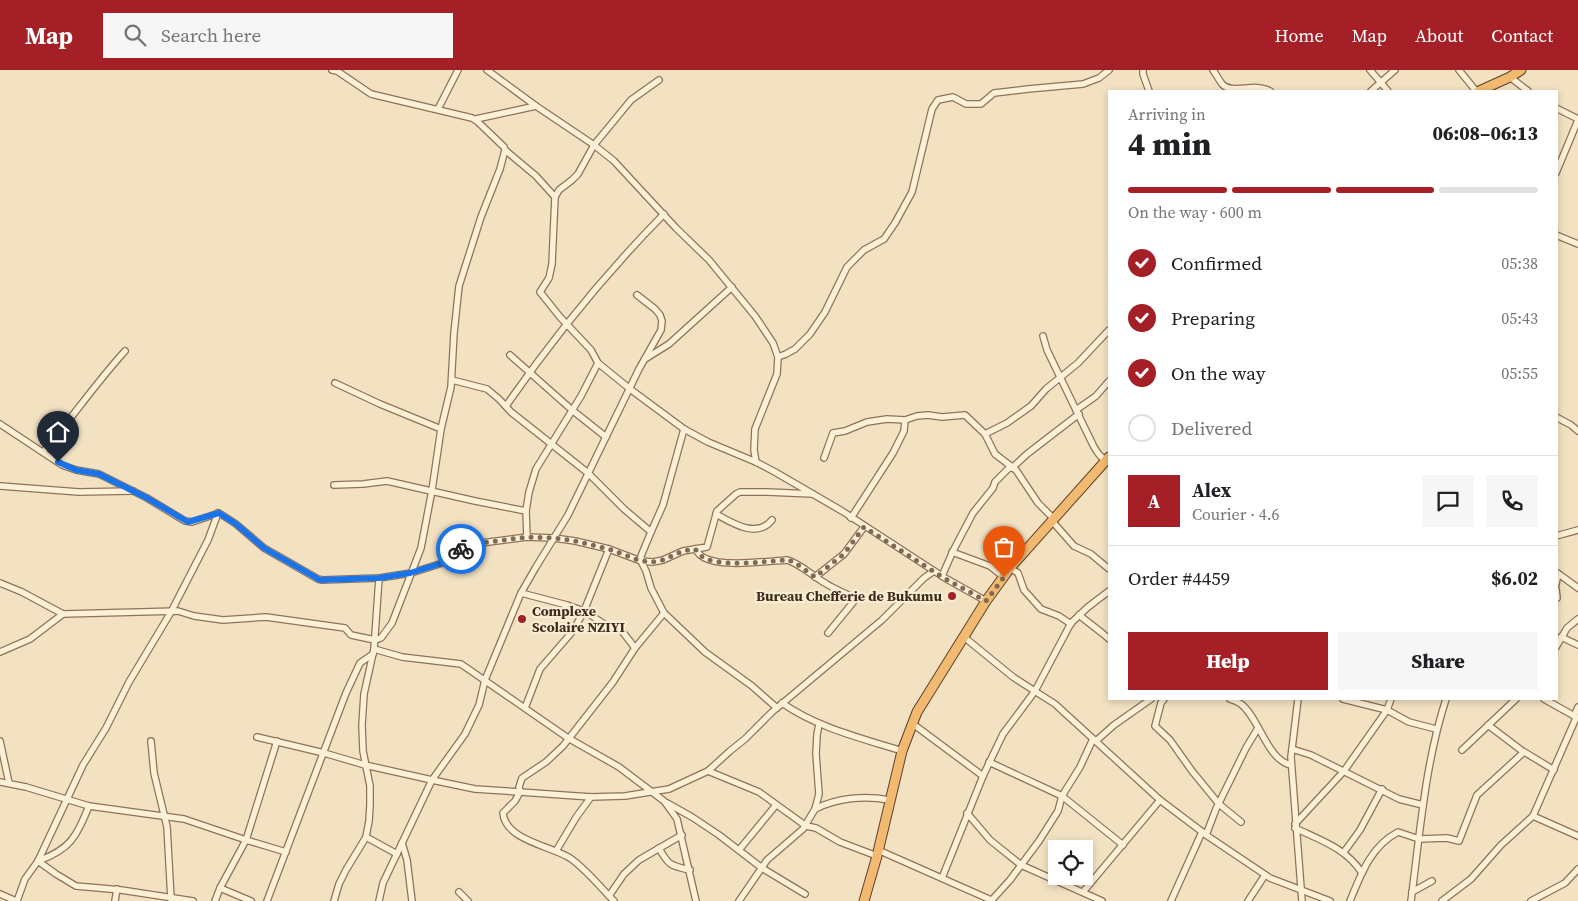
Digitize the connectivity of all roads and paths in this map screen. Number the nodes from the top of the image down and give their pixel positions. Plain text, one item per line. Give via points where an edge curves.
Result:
1 (332, 70) edge
2 (458, 70) edge
3 (487, 70) edge
4 (1109, 70) edge
5 (1143, 70) edge
6 (1213, 70) edge
7 (1370, 70) edge
8 (1395, 70) edge
9 (1459, 70) edge
10 (1520, 70) edge
11 (1510, 77) junction
12 (659, 80) dead end
13 (1381, 82) junction
14 (1228, 89) edge
15 (1149, 90) edge
16 (1268, 90) edge
17 (1372, 90) edge
18 (1387, 90) edge
19 (1477, 90) edge
20 (1480, 90) edge
21 (1527, 90) edge
22 (536, 106) junction
23 (438, 109) junction
24 (1558, 109) edge
25 (1578, 119) edge
26 (476, 120) junction
27 (594, 145) junction
28 (505, 150) junction
29 (1558, 165) edge
30 (555, 197) junction
31 (664, 214) junction
32 (1558, 236) edge
33 (1578, 244) edge
34 (732, 287) junction
35 (637, 295) dead end
36 (568, 324) junction
37 (1108, 331) edge
38 (1043, 336) dead end
39 (125, 351) dead end
40 (510, 355) dead end
41 (778, 357) junction
42 (644, 360) junction
43 (598, 363) junction
44 (530, 372) junction
45 (1060, 376) junction
46 (452, 380) junction
47 (1108, 382) edge
48 (335, 383) dead end
49 (630, 389) junction
50 (506, 406) junction
51 (572, 410) junction
52 (1078, 412) junction
53 (1558, 419) edge
54 (905, 420) junction
55 (0, 424) edge
56 (441, 429) junction
57 (684, 429) junction
58 (1578, 431) edge
59 (985, 434) junction
60 (606, 437) junction
61 (552, 444) junction
62 (43, 452) junction
63 (824, 458) dead end
64 (1108, 460) edge
65 (756, 462) junction
66 (1012, 467) junction
67 (588, 473) junction
68 (334, 484) dead end
69 (0, 486) edge
70 (432, 490) junction
71 (134, 492) junction
72 (813, 494) junction
73 (526, 511) junction
74 (218, 513) junction
75 (716, 514) junction
76 (851, 518) junction
77 (772, 520) dead end
78 (1053, 520) junction
79 (864, 527) junction
80 (1578, 530) edge
81 (650, 532) junction
82 (1558, 535) edge
83 (527, 537) junction
84 (554, 538) junction
85 (609, 549) junction
86 (695, 549) junction
87 (952, 552) junction
88 (641, 561) junction
89 (1108, 567) edge
90 (1010, 568) junction
91 (934, 571) junction
92 (410, 573) junction
93 (1558, 574) edge
94 (942, 576) junction
95 (815, 577) junction
96 (1004, 577) junction
97 (379, 578) junction
98 (0, 584) edge
99 (1578, 588) edge
100 (1108, 592) edge
101 (521, 593) junction
102 (986, 601) junction
103 (584, 611) junction
104 (171, 612) junction
105 (63, 614) junction
106 (664, 614) junction
107 (1079, 615) junction
108 (1578, 619) edge
109 (1071, 624) junction
110 (828, 633) dead end
111 (964, 637) junction
112 (1561, 637) junction
113 (1108, 639) edge
114 (375, 640) junction
115 (1558, 643) edge
116 (1578, 645) edge
117 (635, 648) junction
118 (373, 651) junction
119 (0, 652) edge
120 (486, 680) junction
121 (1035, 691) junction
122 (1139, 700) edge
123 (1150, 700) edge
124 (1163, 700) edge
125 (1232, 700) edge
126 (1298, 700) edge
127 (1347, 700) edge
128 (1391, 700) edge
129 (1446, 700) edge
130 (1515, 700) edge
131 (1546, 700) edge
132 (1143, 705) junction
133 (780, 706) junction
134 (1578, 706) edge
135 (525, 708) junction
136 (1387, 710) junction
137 (1576, 717) edge
138 (819, 724) junction
139 (913, 724) junction
140 (1488, 725) junction
141 (1258, 728) junction
142 (1436, 730) junction
143 (257, 737) dead end
144 (568, 738) junction
145 (1095, 740) junction
146 (0, 741) edge
147 (152, 741) dead end
148 (277, 741) junction
149 (1292, 749) junction
150 (1462, 750) dead end
151 (902, 751) junction
152 (1524, 752) junction
153 (324, 753) junction
154 (989, 762) junction
155 (365, 765) junction
156 (1291, 765) junction
157 (1554, 770) junction
158 (1344, 771) junction
159 (708, 772) junction
160 (982, 776) junction
161 (432, 780) junction
162 (0, 782) edge
163 (9, 784) junction
164 (1382, 789) junction
165 (520, 792) junction
166 (652, 792) junction
167 (1062, 796) junction
168 (592, 798) junction
169 (67, 800) junction
170 (889, 800) junction
171 (1160, 800) junction
172 (664, 801) junction
173 (1219, 804) junction
174 (776, 805) junction
175 (1423, 805) junction
176 (89, 806) junction
177 (816, 809) junction
178 (968, 813) junction
179 (166, 816) junction
180 (1533, 816) junction
181 (1240, 822) dead end
182 (806, 826) junction
183 (1295, 826) junction
184 (1204, 833) junction
185 (682, 835) junction
186 (1578, 836) edge
187 (366, 837) junction
188 (1419, 839) junction
189 (246, 840) junction
190 (402, 843) junction
191 (1123, 845) junction
192 (659, 848) junction
193 (739, 850) junction
194 (556, 851) junction
195 (286, 852) junction
196 (1344, 852) junction
197 (878, 853) junction
198 (397, 854) junction
199 (38, 861) junction
200 (1021, 865) junction
201 (762, 868) junction
202 (1578, 869) edge
203 (690, 870) junction
204 (1362, 873) junction
205 (1265, 874) junction
206 (942, 878) junction
207 (1432, 881) dead end
208 (220, 888) junction
209 (117, 889) junction
210 (1301, 890) junction
211 (459, 892) dead end
212 (1412, 892) junction
213 (0, 894) edge
214 (805, 894) dead end
215 (1086, 896) edge
216 (170, 899) edge
217 (612, 899) edge
218 (991, 900) edge
219 (16, 901) edge
220 (115, 901) edge
221 (193, 901) edge
222 (215, 901) edge
223 (251, 901) edge
224 (267, 901) edge
225 (334, 901) edge
226 (379, 901) edge
227 (412, 901) edge
228 (468, 901) edge
229 (696, 901) edge
230 (739, 901) edge
231 (864, 901) edge
232 (1102, 901) edge
233 (1171, 901) edge
234 (1248, 901) edge
235 (1302, 901) edge
236 (1330, 901) edge
237 (1350, 901) edge
238 (1411, 901) edge
239 (1442, 901) edge
240 (1531, 901) edge

1 - 23 street via 371,94
2 - 23 street
3 - 22 street
4 - 41 street via 1083,84 994,94 981,104 966,104 953,96 938,100 932,109 912,192 895,223 884,239 864,250 847,267 810,334 795,349
5 - 15 street
6 - 14 street
7 - 13 street
8 - 13 street
9 - 19 street
10 - 11 highway
11 - 20 highway
11 - 21 street
12 - 27 street via 633,97
13 - 17 street
13 - 18 street
14 - 16 street via 1257,87
22 - 26 street
22 - 27 street
23 - 26 street
24 - 25 street
25 - 29 street
26 - 28 street
27 - 30 street via 578,174
27 - 31 street via 614,161
28 - 30 street
28 - 46 street via 459,286
30 - 36 street via 552,264 549,278 540,292
31 - 34 street
31 - 36 street via 600,282
32 - 33 street
34 - 41 street via 774,343
34 - 42 street via 669,344
35 - 42 street via 655,308 662,320 661,330
36 - 43 street
36 - 44 street
37 - 45 street via 1078,363
38 - 45 street
39 - 62 street
40 - 44 street
41 - 65 street via 777,374 755,429
42 - 49 street
43 - 49 street
43 - 51 street
44 - 50 street
44 - 51 street
45 - 52 street
45 - 59 street via 1031,406
46 - 50 street via 487,389
46 - 56 street
47 - 52 street
48 - 56 street
49 - 57 street
49 - 60 street
50 - 61 street
51 - 60 street
51 - 61 street
52 - 64 street via 1098,454
52 - 66 street
53 - 58 street
54 - 59 street via 928,415 965,415
54 - 63 street via 867,422 833,434
54 - 76 street via 904,431 893,453
55 - 62 street
56 - 70 street
57 - 65 street
57 - 81 street via 663,506
59 - 66 street via 995,454
60 - 67 street
61 - 67 street
61 - 73 street via 536,469
62 - 71 street via 62,465 99,474
64 - 78 highway
65 - 72 street
66 - 78 street
66 - 87 street via 995,482 973,513
67 - 81 street
67 - 84 street
68 - 70 street via 386,481
69 - 71 street
70 - 73 street
70 - 92 street via 421,548
71 - 74 street via 188,522
72 - 75 street via 740,492
72 - 76 street
73 - 83 street
74 - 97 street via 264,548 318,579
74 - 104 street via 208,540
75 - 77 street via 738,526 754,530
75 - 86 street via 708,544 705,548
76 - 79 street
78 - 89 street via 1074,546
78 - 90 highway
79 - 91 street
79 - 95 street via 844,554
80 - 82 street
81 - 88 street
83 - 84 street
83 - 92 street via 466,545 452,560
84 - 85 street
84 - 101 street
85 - 88 street
85 - 103 street
86 - 88 street via 658,562
86 - 95 street via 706,558 736,564 787,560
87 - 94 street
87 - 96 street via 990,566
88 - 106 street
90 - 96 highway
90 - 109 street via 1018,573 1024,590 1041,609
91 - 94 street
91 - 133 street via 882,620
92 - 97 street
92 - 114 street via 392,623 381,638
93 - 99 street
94 - 102 street
95 - 110 street via 856,600
96 - 102 highway
97 - 114 street
98 - 105 street
100 - 107 street
101 - 103 street
101 - 120 street
102 - 111 highway
103 - 117 street via 622,631
103 - 135 street via 573,631 540,670
104 - 105 street
104 - 114 street via 223,620 290,619 346,628 351,635
104 - 169 street via 129,682
105 - 119 street via 30,639
106 - 117 street
106 - 133 street via 705,652
107 - 109 street
107 - 113 street
108 - 112 street
109 - 121 street
111 - 121 street
111 - 139 highway
112 - 115 street
112 - 116 street
114 - 118 street
117 - 144 street via 613,682
118 - 120 street via 457,663
118 - 153 street via 359,665
118 - 155 street via 363,697
120 - 135 street
120 - 161 street via 479,705 465,734
121 - 145 street via 1055,704
121 - 154 street via 1003,734
122 - 132 street
123 - 132 street
124 - 173 street via 1155,726 1170,740
125 - 141 street via 1243,706
126 - 149 street
127 - 136 street
128 - 136 street
129 - 142 street
130 - 140 street
131 - 137 street
132 - 145 street
133 - 138 street
133 - 159 street
134 - 137 street
135 - 144 street
136 - 142 street via 1409,722
136 - 158 street
137 - 157 street
138 - 151 street
138 - 177 street
139 - 151 highway
139 - 160 street
140 - 150 street
140 - 152 street
141 - 156 street via 1273,754
141 - 173 street
142 - 175 street
143 - 148 street
144 - 165 street via 546,762 522,778
144 - 166 street via 619,767
145 - 167 street
145 - 171 street
146 - 163 street
147 - 179 street via 154,773
148 - 153 street
148 - 189 street
149 - 156 street
149 - 158 street
151 - 170 highway
152 - 157 street
152 - 188 street via 1477,795 1459,841
153 - 155 street
153 - 195 street
154 - 160 street
154 - 167 street
155 - 161 street
155 - 187 street via 370,786
156 - 183 street
157 - 180 street
158 - 164 street
158 - 183 street
159 - 166 street
159 - 174 street via 759,792
160 - 178 street
161 - 165 street via 475,789
161 - 190 street
162 - 163 street
163 - 169 street
164 - 175 street via 1399,799
164 - 196 street
165 - 168 street
165 - 194 street via 504,810 506,823 526,840
166 - 168 street
166 - 172 street
167 - 191 street
167 - 200 street via 1058,811
168 - 194 street
169 - 176 street
169 - 199 street
170 - 177 street via 848,799
170 - 197 highway
171 - 184 street
171 - 191 street
172 - 185 street via 677,819
172 - 193 street
173 - 181 street
173 - 184 street
174 - 182 street
174 - 193 street
175 - 188 street
176 - 179 street
176 - 199 street via 69,844 55,855
177 - 182 street
178 - 200 street via 990,840
178 - 206 street
179 - 189 street
179 - 216 street
180 - 186 street
180 - 239 street via 1501,844 1471,879
182 - 197 street via 840,842
182 - 201 street
183 - 196 street
183 - 210 street
184 - 205 street
184 - 233 street
185 - 192 street
185 - 203 street
187 - 198 street
187 - 225 street via 342,877
188 - 204 street via 1398,832 1389,837 1371,856
188 - 212 street
189 - 195 street
189 - 208 street
190 - 198 street
190 - 227 street
191 - 215 street
192 - 203 street via 671,865
192 - 217 street via 624,874
193 - 201 street
194 - 217 street via 585,870
195 - 224 street
196 - 204 street
197 - 206 street
197 - 231 highway
198 - 226 street via 383,883
199 - 209 street via 76,886
199 - 219 street via 25,879
200 - 215 street
200 - 218 street
201 - 214 street
201 - 230 street
202 - 240 street via 1566,883
203 - 229 street
204 - 237 street
205 - 210 street
205 - 234 street
206 - 218 street
207 - 212 street
208 - 222 street
208 - 223 street
209 - 216 street
209 - 220 street
210 - 235 street
210 - 236 street
211 - 228 street
212 - 238 street
213 - 219 street
215 - 232 street
216 - 221 street

